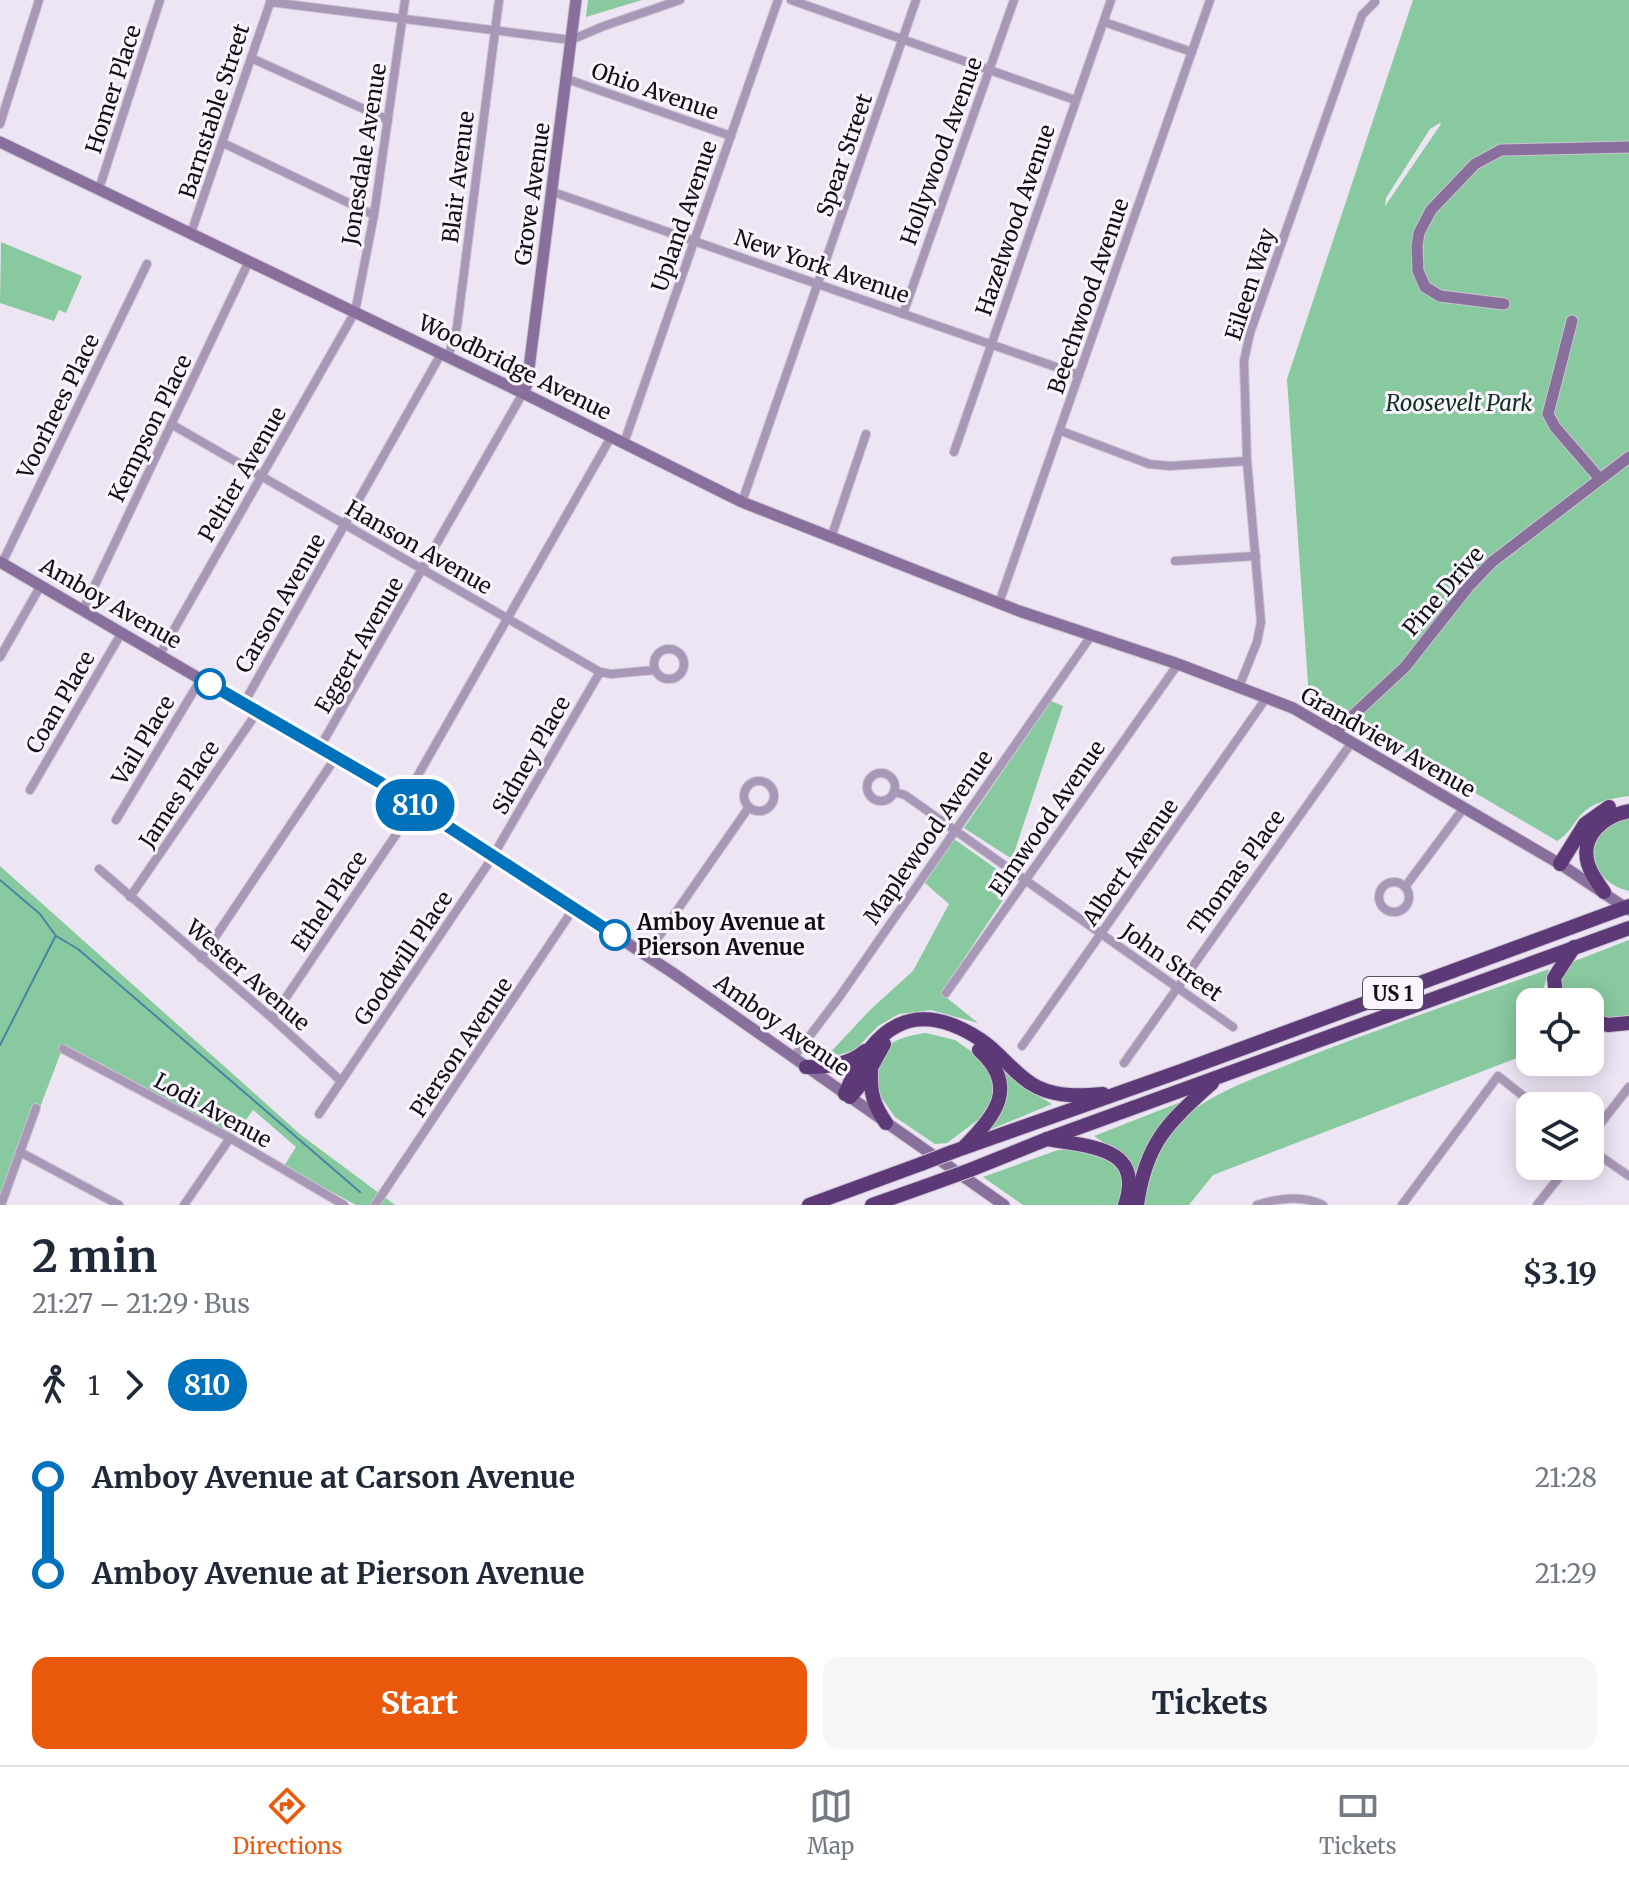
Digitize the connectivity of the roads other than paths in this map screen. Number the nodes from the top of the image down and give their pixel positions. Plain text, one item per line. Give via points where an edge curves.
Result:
1 (39, 0) edge
2 (160, 0) edge
3 (405, 0) edge
4 (499, 0) edge
5 (576, 0) edge
6 (680, 0) edge
7 (778, 0) edge
8 (791, 0) edge
9 (916, 0) edge
10 (1014, 0) edge
11 (1111, 0) edge
12 (1210, 0) edge
13 (270, 1) edge
14 (1375, 2) dead end
15 (402, 19) junction
16 (1104, 22) junction
17 (495, 31) junction
18 (571, 40) junction
19 (902, 40) junction
20 (1192, 52) junction
21 (251, 58) junction
22 (989, 71) junction
23 (567, 79) junction
24 (1075, 100) junction
25 (388, 120) junction
26 (0, 124) edge
27 (731, 136) junction
28 (0, 142) edge
29 (223, 143) junction
30 (1629, 147) edge
31 (99, 189) junction
32 (553, 192) junction
33 (374, 215) junction
34 (191, 233) junction
35 (695, 241) junction
36 (249, 261) junction
37 (147, 264) dead end
38 (818, 284) junction
39 (1504, 304) dead end
40 (355, 312) junction
41 (903, 314) junction
42 (1572, 321) dead end
43 (991, 343) junction
44 (445, 355) junction
45 (1079, 375) junction
46 (523, 393) junction
47 (171, 424) junction
48 (1061, 431) junction
49 (866, 434) dead end
50 (611, 437) junction
51 (624, 443) junction
52 (954, 452) dead end
53 (1629, 457) edge
54 (1247, 461) junction
55 (261, 476) junction
56 (1600, 479) junction
57 (742, 502) junction
58 (345, 525) junction
59 (831, 538) junction
60 (1256, 556) junction
61 (1175, 561) dead end
62 (1, 562) edge
63 (423, 570) junction
64 (41, 585) junction
65 (999, 603) junction
66 (83, 610) junction
67 (1019, 611) joint
68 (508, 618) junction
69 (122, 632) junction
70 (1091, 636) junction
71 (160, 654) junction
72 (0, 657) edge
73 (1178, 664) junction
74 (655, 670) dead end
75 (600, 672) junction
76 (201, 679) junction
77 (1239, 687) junction
78 (1267, 697) junction
79 (244, 703) junction
80 (258, 711) junction
81 (1335, 732) junction
82 (1352, 742) junction
83 (320, 747) junction
84 (336, 757) junction
85 (30, 790) dead end
86 (894, 792) dead end
87 (410, 802) junction
88 (1629, 802) edge
89 (749, 807) dead end
90 (1463, 809) junction
91 (1629, 811) edge
92 (116, 820) dead end
93 (954, 832) junction
94 (494, 856) junction
95 (1560, 864) junction
96 (99, 869) dead end
97 (1025, 881) junction
98 (1405, 887) dead end
99 (1604, 892) junction
100 (130, 897) junction
101 (574, 908) junction
102 (1628, 908) edge
103 (1629, 928) edge
104 (1101, 934) junction
105 (1574, 947) junction
106 (646, 955) junction
107 (201, 958) junction
108 (1177, 987) junction
109 (1555, 988) edge
110 (946, 993) dead end
111 (272, 1018) junction
112 (1629, 1023) edge
113 (1604, 1024) edge
114 (1233, 1027) dead end
115 (872, 1046) junction
116 (1022, 1046) dead end
117 (63, 1049) dead end
118 (800, 1062) junction
119 (1124, 1063) dead end
120 (872, 1064) junction
121 (1218, 1078) junction
122 (341, 1081) junction
123 (1629, 1087) edge
124 (1518, 1092) edge
125 (1119, 1094) junction
126 (847, 1095) junction
127 (36, 1108) dead end
128 (319, 1114) dead end
129 (1604, 1119) edge
130 (886, 1123) junction
131 (230, 1138) junction
132 (1047, 1139) junction
133 (957, 1150) junction
134 (20, 1152) junction
135 (1604, 1159) edge
136 (1629, 1176) edge
137 (1557, 1180) edge
138 (1, 1205) edge
139 (119, 1205) edge
140 (184, 1205) edge
141 (344, 1205) edge
142 (375, 1205) edge
143 (809, 1205) edge
144 (872, 1205) edge
145 (1004, 1205) edge
146 (1125, 1205) edge
147 (1137, 1205) edge
148 (1257, 1205) edge
149 (1323, 1205) edge
150 (1402, 1205) edge
151 (1537, 1205) edge

1 - 26 street
2 - 31 street, Homer Place
3 - 15 street, Jonesdale Avenue
4 - 17 street, Blair Avenue
5 - 18 street, Grove Avenue
6 - 18 street
7 - 27 street, Upland Avenue
8 - 19 street
9 - 19 street, Spear Street
10 - 22 street, Hollywood Avenue
11 - 16 street, Hazelwood Avenue
12 - 20 street, Beechwood Avenue
13 - 15 street
13 - 21 street, Barnstable Street
14 - 54 street, Eileen Way via 1362,15 1250,333 1244,361
15 - 17 street
15 - 25 street, Jonesdale Avenue
16 - 20 street
16 - 24 street, Hazelwood Avenue
17 - 18 street
17 - 44 street, Blair Avenue via 457,327
18 - 23 street, Grove Avenue
19 - 22 street
19 - 38 street, Spear Street
20 - 45 street, Beechwood Avenue
21 - 25 street
21 - 29 street, Barnstable Street
22 - 24 street
22 - 41 street, Hollywood Avenue
23 - 27 street, Ohio Avenue
23 - 32 street, Grove Avenue
24 - 43 street, Hazelwood Avenue
25 - 33 street, Jonesdale Avenue
27 - 35 street, Upland Avenue
28 - 31 street, Woodbridge Avenue
29 - 33 street
29 - 34 street, Barnstable Street
30 - 39 street via 1501,150 1475,164 1431,210 1417,246 1425,287 1440,296
31 - 34 street, Woodbridge Avenue
32 - 35 street, New York Avenue
32 - 46 street, Grove Avenue
33 - 40 street, Jonesdale Avenue
34 - 36 street, Woodbridge Avenue
35 - 38 street, New York Avenue
35 - 51 street, Upland Avenue
36 - 40 street, Woodbridge Avenue
36 - 47 street, Kempson Place
37 - 62 street, Voorhees Place
38 - 41 street, New York Avenue
38 - 57 street, Spear Street
40 - 44 street, Woodbridge Avenue
40 - 55 street, Peltier Avenue
41 - 43 street, New York Avenue
42 - 56 street via 1548,414
43 - 45 street, New York Avenue
43 - 52 street, Hazelwood Avenue
44 - 46 street, Woodbridge Avenue
44 - 58 street, Carson Avenue
45 - 48 street, Beechwood Avenue
46 - 50 street, Woodbridge Avenue
46 - 63 street, Eggert Avenue
47 - 55 street, Hanson Avenue
47 - 66 street, Kempson Place
48 - 54 street via 1149,464
48 - 65 street, Beechwood Avenue
49 - 59 street
50 - 51 street, Woodbridge Avenue
50 - 68 street, Ethel Place
51 - 57 street, Woodbridge Avenue
53 - 56 street, Pine Drive
54 - 60 street, Eileen Way
55 - 58 street, Hanson Avenue
55 - 71 street, Peltier Avenue
56 - 81 street, Pine Drive via 1492,562 1405,667
57 - 59 street, Woodbridge Avenue
58 - 63 street, Hanson Avenue
58 - 79 street, Carson Avenue
59 - 65 street, Woodbridge Avenue
60 - 61 street
60 - 77 street, Eileen Way via 1261,622
62 - 64 street, Amboy Avenue
63 - 68 street, Hanson Avenue
63 - 83 street, Eggert Avenue
64 - 66 street, Amboy Avenue
64 - 72 street
65 - 67 street, Woodbridge Avenue
66 - 69 street, Amboy Avenue
67 - 70 street, Grandview Avenue
68 - 75 street, Hanson Avenue
68 - 87 street, Ethel Place
69 - 71 street, Amboy Avenue
69 - 85 street, Coan Place
70 - 73 street, Grandview Avenue
70 - 93 street, Maplewood Avenue
71 - 76 street, Amboy Avenue
73 - 77 street, Grandview Avenue
73 - 97 street, Elmwood Avenue
74 - 75 street
75 - 94 street, Sidney Place
76 - 79 street, Amboy Avenue
76 - 92 street, Vail Place
77 - 78 street, Grandview Avenue
78 - 81 street, Grandview Avenue
78 - 104 street, Albert Avenue
79 - 80 street, Amboy Avenue
80 - 83 street, Amboy Avenue
80 - 100 street, James Place
81 - 82 street, Grandview Avenue
82 - 90 street, Grandview Avenue
82 - 108 street, Thomas Place
83 - 84 street, Amboy Avenue
84 - 87 street, Amboy Avenue
84 - 107 street
86 - 93 street, John Street
87 - 94 street, Amboy Avenue
87 - 111 street, Ethel Place
88 - 95 highway via 1591,817
89 - 106 street
90 - 95 street, Grandview Avenue
90 - 98 street
91 - 99 highway via 1606,818 1591,834 1589,868
93 - 97 street, John Street
93 - 118 street, Maplewood Avenue
94 - 101 street, Amboy Avenue
94 - 122 street, Goodwill Place
95 - 99 street, Grandview Avenue
96 - 100 street, Wester Avenue
97 - 104 street, John Street
97 - 110 street, Elmwood Avenue
99 - 102 street, Grandview Avenue
100 - 107 street, Wester Avenue
101 - 106 street, Amboy Avenue
101 - 142 street, Pierson Avenue
102 - 125 highway, US 1
103 - 105 highway, US 1
104 - 108 street, John Street
104 - 116 street, Albert Avenue
105 - 109 highway via 1554,978
105 - 121 highway, US 1
106 - 118 street, Amboy Avenue
107 - 111 street, Wester Avenue
108 - 114 street, John Street
108 - 119 street, Thomas Place
111 - 122 street, Wester Avenue
112 - 113 highway
115 - 118 highway via 856,1059 830,1065
115 - 125 highway via 890,1027 907,1021 941,1022 980,1039 1036,1087 1075,1096
115 - 126 highway
117 - 131 street, Lodi Avenue
118 - 126 street, Amboy Avenue
120 - 126 highway via 863,1082
120 - 130 highway via 870,1090
120 - 133 highway via 895,1035 932,1028 975,1045 991,1061 1001,1094 996,1112
121 - 132 highway, US 1
121 - 147 highway via 1158,1138 1144,1168
122 - 128 street, Goodwill Place
123 - 129 street
124 - 150 street via 1498,1076
125 - 133 highway, US 1
126 - 130 street, Amboy Avenue
127 - 134 street
130 - 145 street, Amboy Avenue
131 - 140 street
131 - 141 street, Lodi Avenue
132 - 144 highway, US 1, bridge
132 - 146 highway via 1090,1144 1113,1154 1127,1171
133 - 143 highway, US 1, bridge
134 - 138 street
134 - 139 street
135 - 136 street
137 - 151 street
148 - 149 street via 1279,1199

